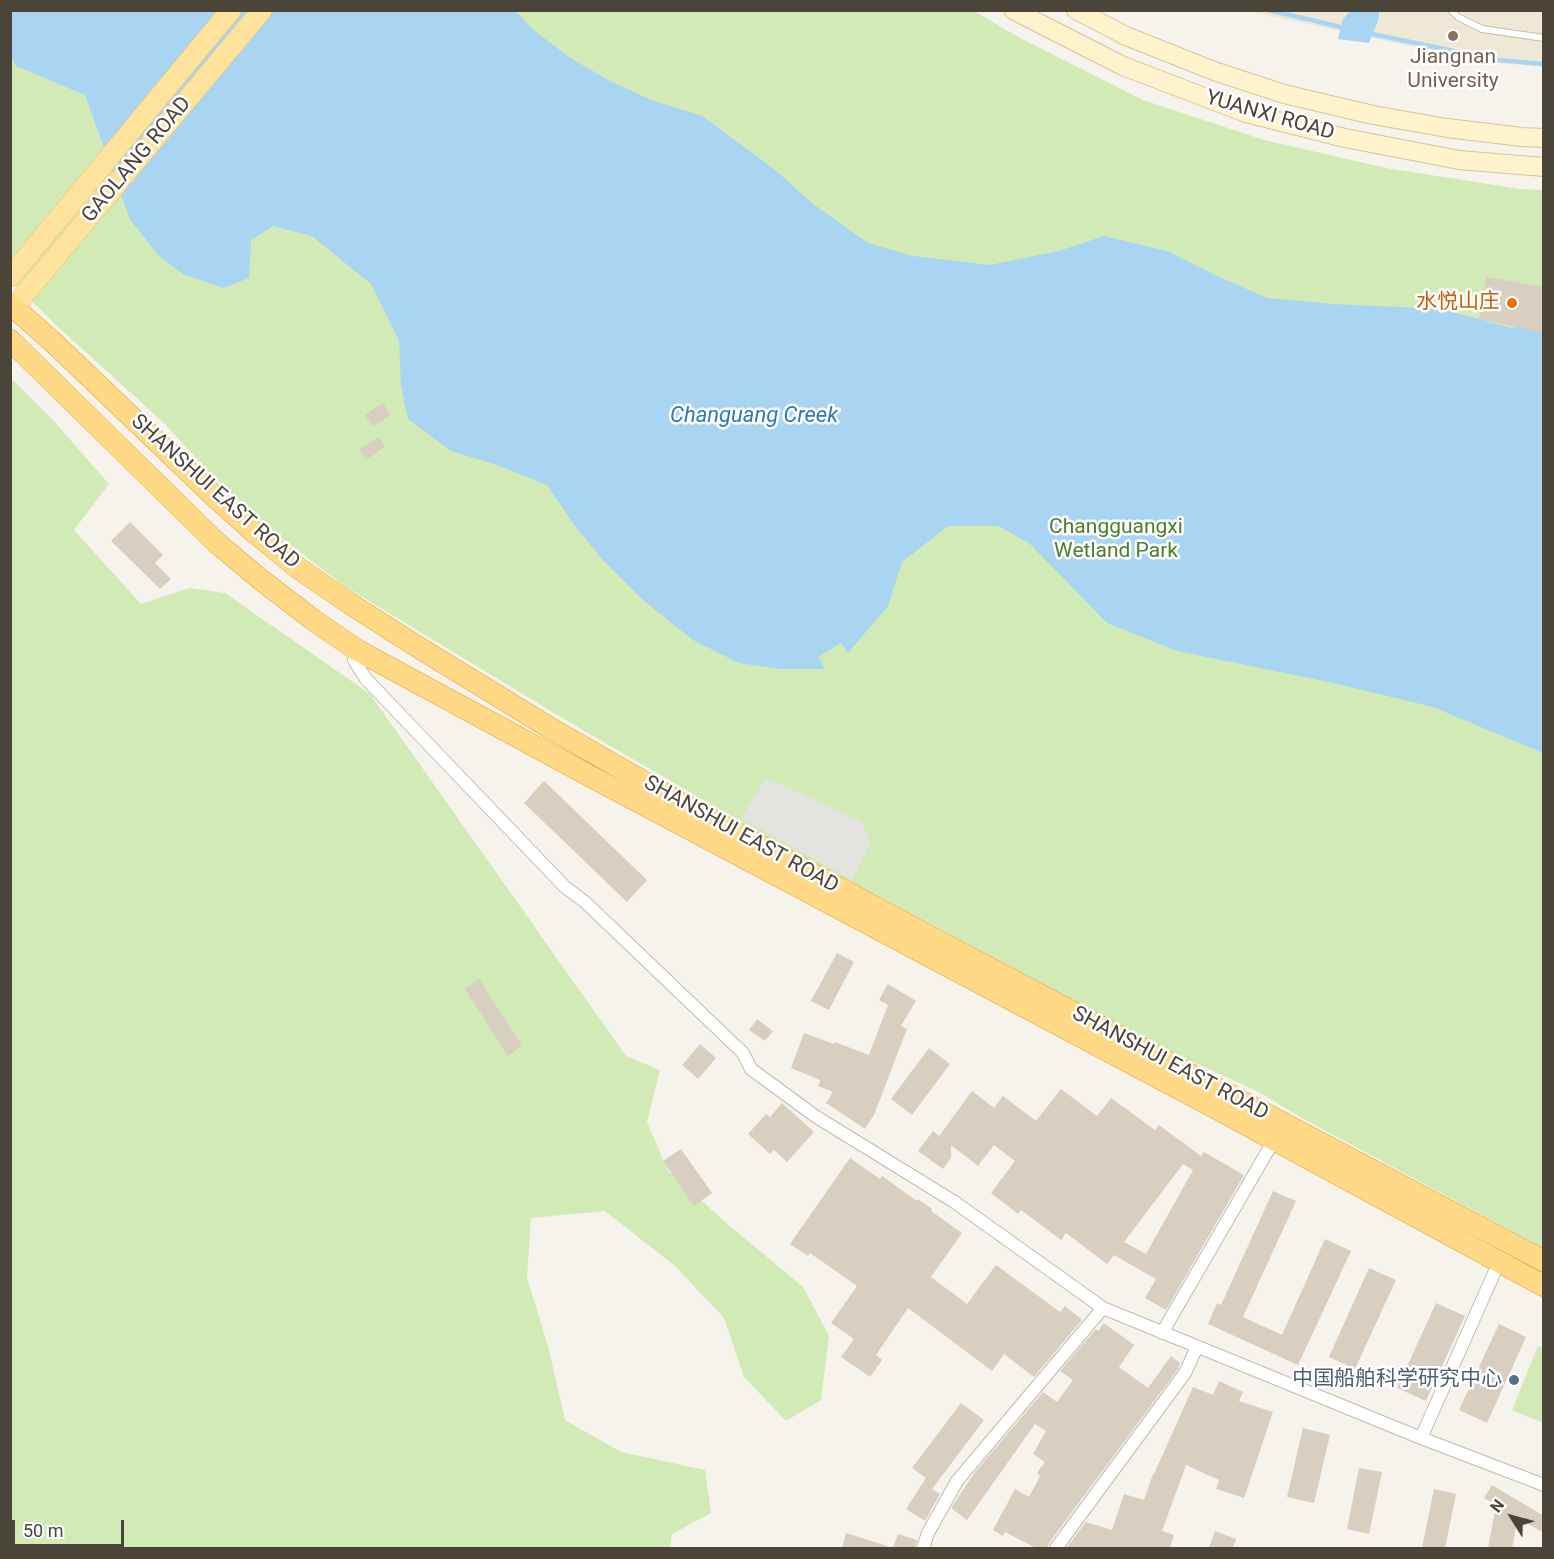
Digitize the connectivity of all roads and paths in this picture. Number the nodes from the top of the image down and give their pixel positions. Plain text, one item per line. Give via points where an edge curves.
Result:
1 (231, 10) edge
2 (262, 10) edge
3 (1013, 10) edge
4 (1076, 10) edge
5 (1451, 10) edge
6 (1544, 38) edge
7 (1544, 138) edge
8 (1544, 167) edge
9 (16, 270) edge
10 (12, 307) edge
11 (10, 340) edge
12 (357, 650) junction
13 (679, 812) junction
14 (1274, 1140) junction
15 (1544, 1260) edge
16 (1499, 1262) junction
17 (1544, 1286) edge
18 (1102, 1308) junction
19 (1162, 1332) junction
20 (1197, 1347) junction
21 (1421, 1438) junction
22 (1544, 1485) edge
23 (923, 1548) edge
24 (1056, 1548) edge

1 - 9 main road, GAOLANG ROAD
2 - 10 main road, GAOLANG ROAD
3 - 8 main road, YUANXI ROAD via 1123,66 1246,112 1345,138 1459,160
4 - 7 main road, YUANXI ROAD via 1126,36 1284,94 1447,128
5 - 6 lane via 1482,28
10 - 13 highway, SHANSHUI EAST ROAD via 214,496 298,568
11 - 12 highway, SHANSHUI EAST ROAD via 218,544
12 - 13 highway, SHANSHUI EAST ROAD via 586,774
12 - 18 street via 354,660 366,679 565,887 742,1053 751,1069 815,1116 953,1201
13 - 14 highway, SHANSHUI EAST ROAD
13 - 15 highway, SHANSHUI EAST ROAD
14 - 16 highway, SHANSHUI EAST ROAD
14 - 19 street
16 - 17 highway, SHANSHUI EAST ROAD
16 - 21 street
18 - 19 street
18 - 23 street via 957,1481
19 - 20 street
20 - 21 street
20 - 24 street via 1185,1373
21 - 22 street

